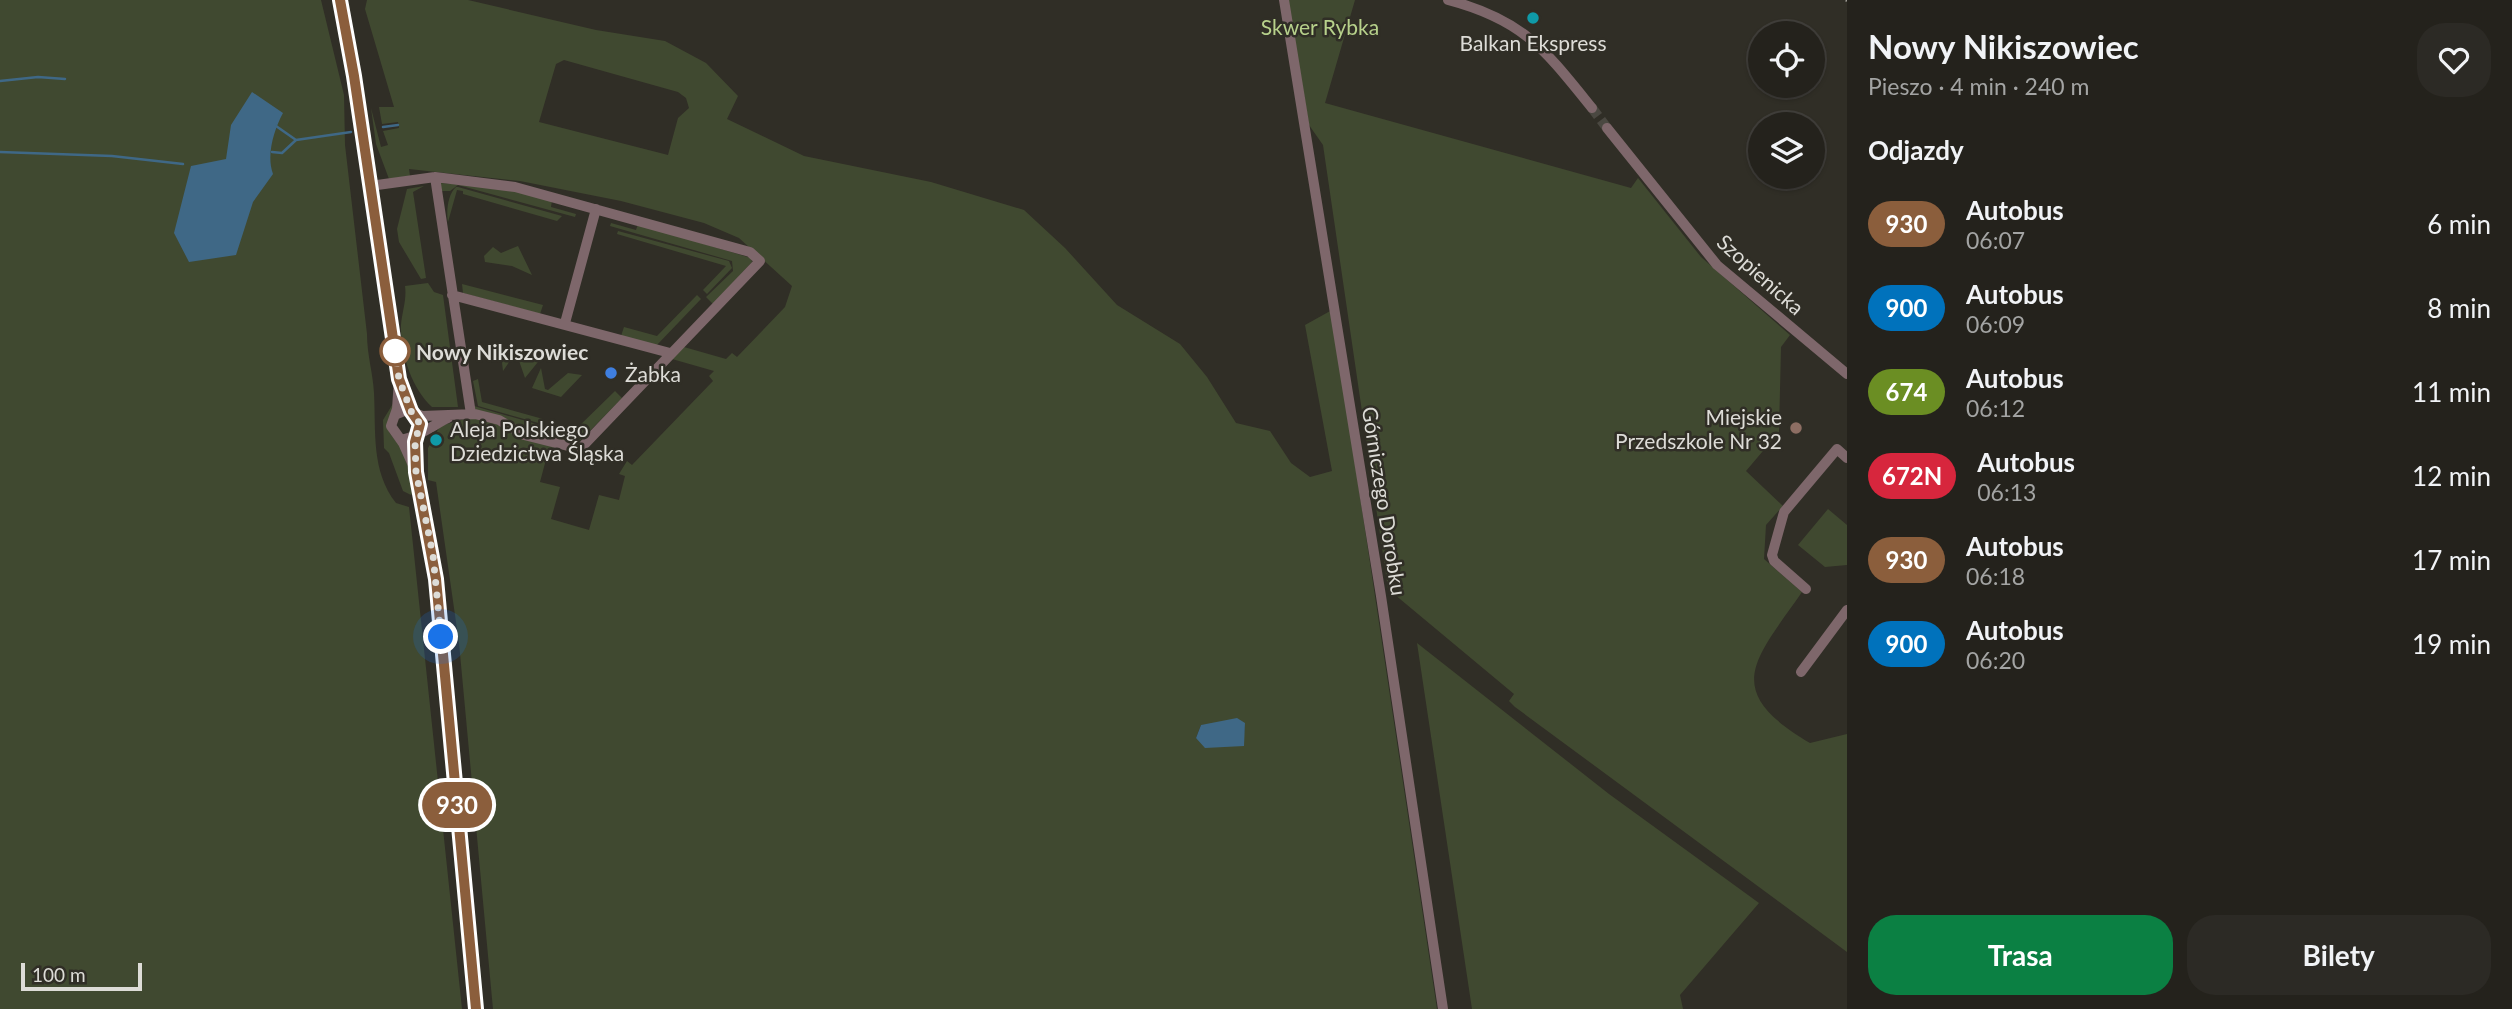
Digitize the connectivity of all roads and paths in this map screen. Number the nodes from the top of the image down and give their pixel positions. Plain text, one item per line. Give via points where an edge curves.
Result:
1 (340, 0) edge
2 (1284, 0) edge
3 (1448, 0) edge
4 (1592, 108) tunnel mouth
5 (1607, 128) tunnel mouth
6 (435, 177) junction
7 (370, 186) junction
8 (596, 209) junction
9 (452, 295) junction
10 (565, 323) junction
11 (670, 352) junction
12 (1847, 374) edge
13 (399, 379) junction
14 (413, 413) junction
15 (471, 414) junction
16 (395, 415) junction
17 (451, 417) junction
18 (418, 434) junction
19 (400, 439) junction
20 (1847, 458) edge
21 (416, 472) junction
22 (1807, 589) dead end
23 (1847, 610) edge
24 (1801, 671) dead end
25 (475, 1009) edge
26 (1443, 1009) edge

1 - 7 street
2 - 26 street, Górniczego Dorobku
3 - 4 street via 1488,12 1521,30 1547,52
5 - 12 street, Szopienicka via 1717,265
6 - 7 street
6 - 8 street via 515,187
6 - 9 street
7 - 13 street
8 - 10 street
8 - 11 street via 750,252 760,261
9 - 10 street
9 - 15 street
10 - 11 street
11 - 15 street via 580,449 524,435 499,421
13 - 14 street
13 - 16 street
14 - 16 street
14 - 17 street
14 - 18 street via 420,424
15 - 17 street
16 - 19 street via 391,430
17 - 18 street
18 - 19 street
18 - 21 street
19 - 21 street
20 - 22 street via 1837,449 1784,512 1772,555
21 - 25 street via 436,579
23 - 24 street

